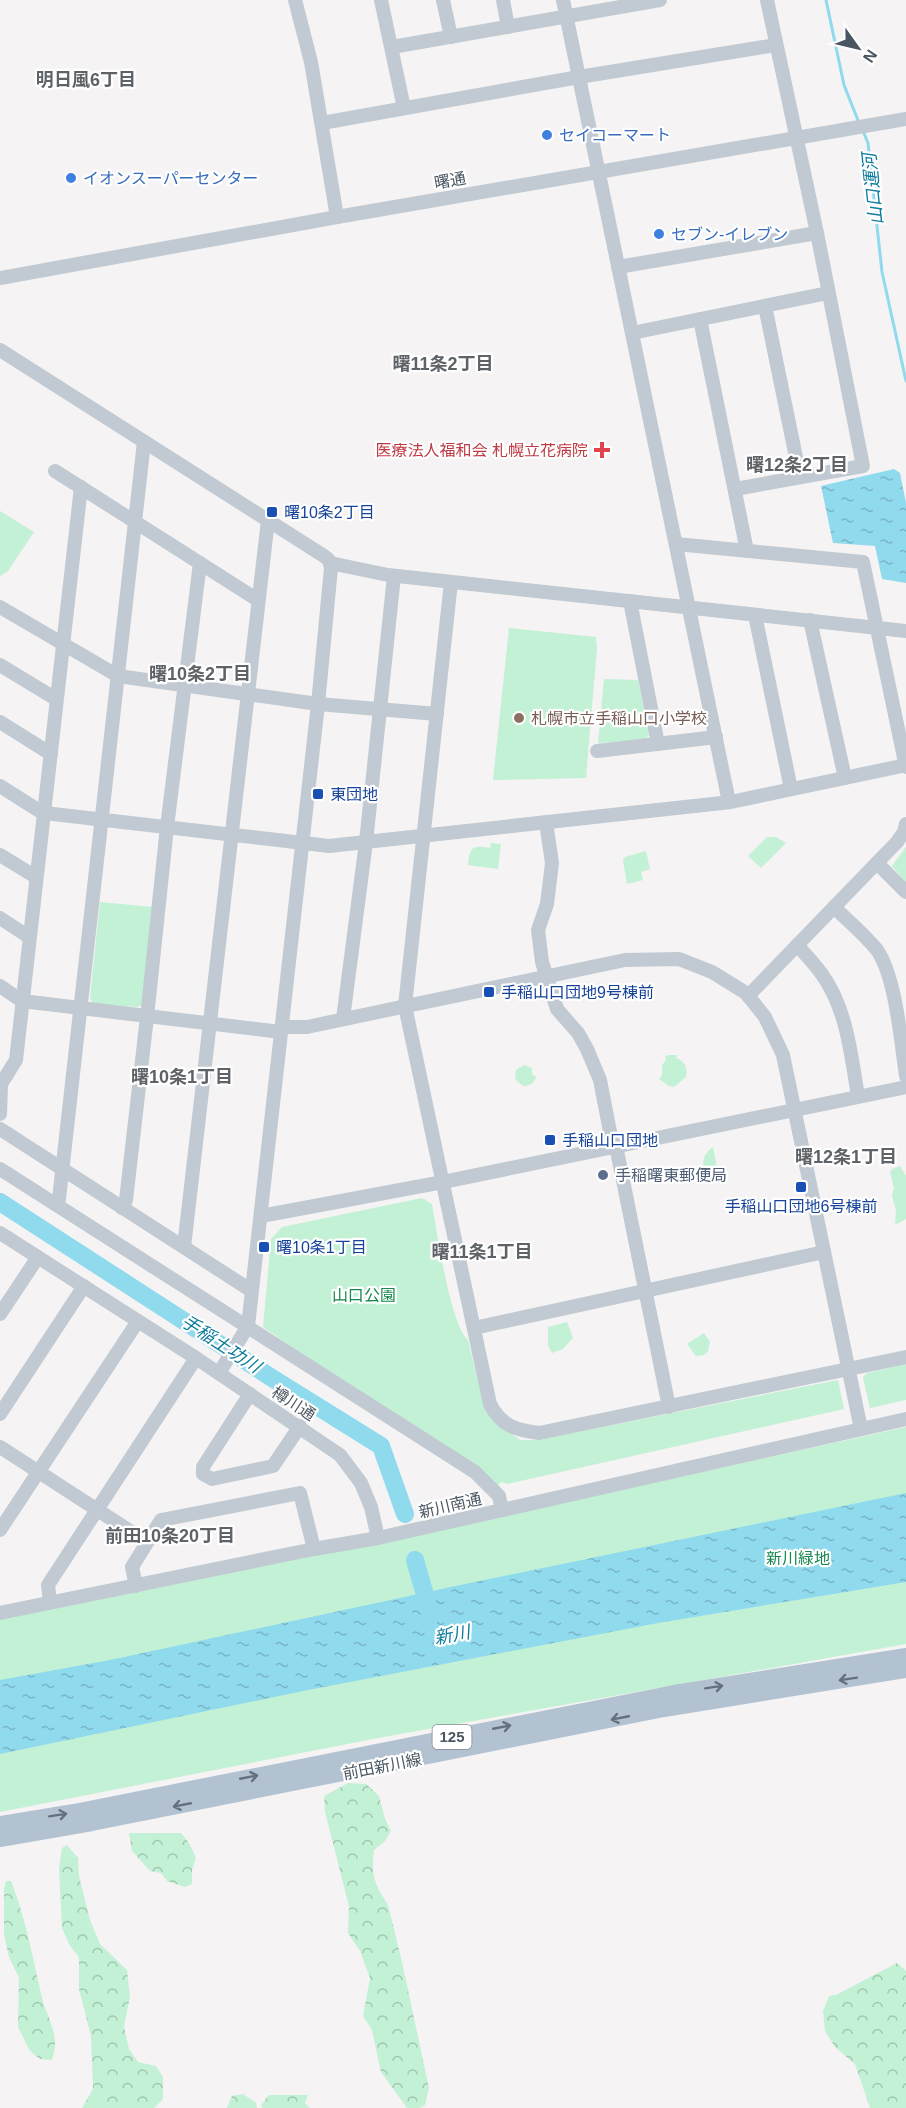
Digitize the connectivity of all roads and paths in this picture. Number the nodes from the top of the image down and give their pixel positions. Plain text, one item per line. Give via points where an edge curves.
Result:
1 (295, 0) edge
2 (381, 0) edge
3 (443, 0) edge
4 (503, 0) edge
5 (563, 0) edge
6 (660, 0) edge
7 (767, 0) edge
8 (630, 3) edge
9 (567, 17) junction
10 (508, 27) junction
11 (451, 37) junction
12 (776, 45) junction
13 (392, 47) junction
14 (579, 77) junction
15 (404, 108) junction
16 (906, 119) edge
17 (322, 123) junction
18 (797, 137) junction
19 (598, 171) junction
20 (337, 217) junction
21 (817, 233) junction
22 (618, 267) junction
23 (0, 278) edge
24 (828, 293) junction
25 (765, 306) junction
26 (699, 319) junction
27 (632, 333) junction
28 (0, 350) edge
29 (144, 442) junction
30 (55, 471) dead end
31 (800, 477) junction
32 (81, 487) junction
33 (735, 489) junction
34 (268, 520) junction
35 (135, 522) junction
36 (676, 544) junction
37 (747, 551) junction
38 (200, 563) junction
39 (330, 563) junction
40 (394, 576) junction
41 (451, 582) junction
42 (258, 600) junction
43 (630, 601) junction
44 (690, 608) junction
45 (2, 612) edge
46 (755, 615) junction
47 (810, 620) junction
48 (878, 628) junction
49 (906, 631) edge
50 (64, 644) junction
51 (0, 665) edge
52 (118, 676) junction
53 (184, 686) junction
54 (246, 694) junction
55 (56, 699) junction
56 (318, 704) junction
57 (380, 709) junction
58 (436, 714) junction
59 (0, 722) edge
60 (716, 737) junction
61 (658, 744) junction
62 (597, 751) dead end
63 (51, 754) junction
64 (906, 766) edge
65 (845, 778) junction
66 (0, 786) edge
67 (791, 789) junction
68 (729, 802) junction
69 (44, 812) junction
70 (102, 820) junction
71 (546, 822) junction
72 (906, 824) edge
73 (167, 827) junction
74 (231, 835) junction
75 (423, 836) junction
76 (366, 842) junction
77 (302, 843) junction
78 (0, 855) edge
79 (877, 863) junction
80 (36, 878) junction
81 (906, 892) edge
82 (834, 907) junction
83 (0, 918) edge
84 (29, 937) junction
85 (797, 945) junction
86 (546, 975) junction
87 (0, 986) edge
88 (748, 996) junction
89 (22, 1002) junction
90 (405, 1006) junction
91 (81, 1009) junction
92 (147, 1017) junction
93 (343, 1019) junction
94 (211, 1024) junction
95 (282, 1030) junction
96 (906, 1076) edge
97 (906, 1087) edge
98 (858, 1096) junction
99 (794, 1109) junction
100 (0, 1114) edge
101 (0, 1129) edge
102 (615, 1146) junction
103 (0, 1169) edge
104 (63, 1171) junction
105 (443, 1182) junction
106 (57, 1205) junction
107 (122, 1208) junction
108 (261, 1216) junction
109 (2, 1239) edge
110 (184, 1247) junction
111 (824, 1252) junction
112 (38, 1257) junction
113 (84, 1286) junction
114 (646, 1290) junction
115 (252, 1291) junction
116 (0, 1314) edge
117 (138, 1321) junction
118 (474, 1328) junction
119 (246, 1331) junction
120 (196, 1358) junction
121 (906, 1358) edge
122 (222, 1369) junction
123 (849, 1370) junction
124 (250, 1394) junction
125 (669, 1407) junction
126 (0, 1414) edge
127 (906, 1419) edge
128 (300, 1426) junction
129 (861, 1429) junction
130 (0, 1446) edge
131 (38, 1471) junction
132 (97, 1510) junction
133 (502, 1510) junction
134 (0, 1530) edge
135 (378, 1538) junction
136 (147, 1542) junction
137 (314, 1549) junction
138 (135, 1586) junction
139 (50, 1602) junction
140 (0, 1613) edge
141 (906, 1656) edge
142 (906, 1670) edge
143 (676, 1700) junction
144 (0, 1824) edge
145 (0, 1839) edge

1 - 17 street
2 - 13 street
3 - 11 street
4 - 10 street
5 - 9 street
6 - 8 street
7 - 12 street
8 - 9 street
9 - 10 street
9 - 14 street
10 - 11 street
11 - 13 street
12 - 14 street
12 - 18 street
13 - 15 street
14 - 15 street
14 - 19 street
15 - 17 street
16 - 18 street, 曙通
17 - 20 street
18 - 19 street, 曙通
18 - 21 street
19 - 20 street, 曙通
19 - 22 street
20 - 23 street, 曙通
21 - 22 street
21 - 24 street
22 - 27 street
24 - 25 street
24 - 31 street via 864,465
25 - 26 street
25 - 31 street
26 - 27 street
26 - 33 street
27 - 36 street
28 - 29 street
29 - 34 street
29 - 35 street
30 - 32 street
31 - 33 street
32 - 35 street
32 - 50 street
33 - 37 street
34 - 39 street
34 - 42 street
35 - 38 street
35 - 52 street
36 - 37 street
36 - 44 street
37 - 48 street via 863,562
38 - 42 street
38 - 53 street
39 - 40 street
39 - 56 street
40 - 41 street
40 - 57 street
41 - 43 street
41 - 58 street
42 - 54 street
43 - 44 street
43 - 61 street
44 - 46 street
44 - 60 street
45 - 50 street
46 - 47 street
46 - 67 street
47 - 48 street
47 - 65 street
48 - 49 street
48 - 64 street
50 - 52 street
50 - 55 street
51 - 55 street
52 - 53 street
52 - 70 street
53 - 54 street
53 - 73 street
54 - 56 street
54 - 74 street
55 - 63 street
56 - 57 street
56 - 77 street
57 - 58 street
57 - 76 street
58 - 75 street
59 - 63 street
60 - 61 street
60 - 68 street
61 - 62 street
63 - 69 street
64 - 65 street
65 - 67 street
66 - 69 street
67 - 68 street
68 - 71 street
69 - 70 street
69 - 80 street
70 - 73 street
70 - 91 street
71 - 75 street
71 - 86 street via 552,863 547,904 538,930
72 - 79 street via 897,842
73 - 74 street
73 - 92 street
74 - 77 street
74 - 94 street
75 - 76 street
75 - 90 street
76 - 77 street via 329,846
76 - 93 street
77 - 95 street
78 - 80 street
79 - 81 street
79 - 82 street
80 - 84 street
82 - 85 street
82 - 96 street via 878,952 887,971
83 - 84 street
84 - 89 street
85 - 88 street
85 - 98 street via 822,974 835,998 847,1034
86 - 88 street via 635,958 678,959 712,972
86 - 90 street
86 - 102 street via 556,1009 578,1033 600,1080
87 - 89 street
88 - 99 street via 765,1017 783,1055
89 - 91 street
89 - 100 street via 16,1060 1,1084
90 - 93 street
90 - 105 street
91 - 92 street
91 - 104 street
92 - 94 street
92 - 107 street
93 - 95 street
94 - 95 street
94 - 110 street
95 - 108 street
97 - 98 street
98 - 99 street
99 - 102 street
99 - 111 street
101 - 104 street
102 - 105 street
102 - 114 street
103 - 106 street
104 - 106 street
104 - 107 street
105 - 108 street
105 - 118 street
106 - 119 street
107 - 110 street
108 - 115 street
109 - 112 street, 樽川通
110 - 115 street
111 - 114 street
111 - 123 street
112 - 113 street, 樽川通
112 - 116 street
113 - 117 street, 樽川通
113 - 126 street
114 - 118 street
114 - 125 street
115 - 119 street
117 - 120 street, 樽川通
117 - 131 street
118 - 125 street via 490,1404 496,1416 513,1428 539,1433
119 - 122 street
119 - 133 street via 475,1472 499,1496
120 - 122 street, 樽川通
120 - 132 street
121 - 123 street
122 - 124 street, 樽川通
123 - 125 street
123 - 129 street
124 - 128 street, 樽川通
124 - 128 street via 203,1467 203,1474 212,1479 273,1466
127 - 129 street, 新川南通
128 - 135 street, 樽川通 via 340,1455 361,1483
129 - 133 street, 新川南通
130 - 131 street
131 - 132 street
131 - 134 street
132 - 136 street
132 - 139 street via 48,1585
133 - 135 street, 新川南通
135 - 137 street, 新川南通
136 - 137 street via 161,1520 300,1493
136 - 138 street via 132,1567
137 - 138 street, 新川南通
138 - 139 street, 新川南通
139 - 140 street, 新川南通
143 -> 141 main road, 前田新川線 / 125
142 -> 143 main road, 前田新川線 / 125
144 -> 143 main road, 前田新川線 / 125
143 -> 145 main road, 前田新川線 / 125

